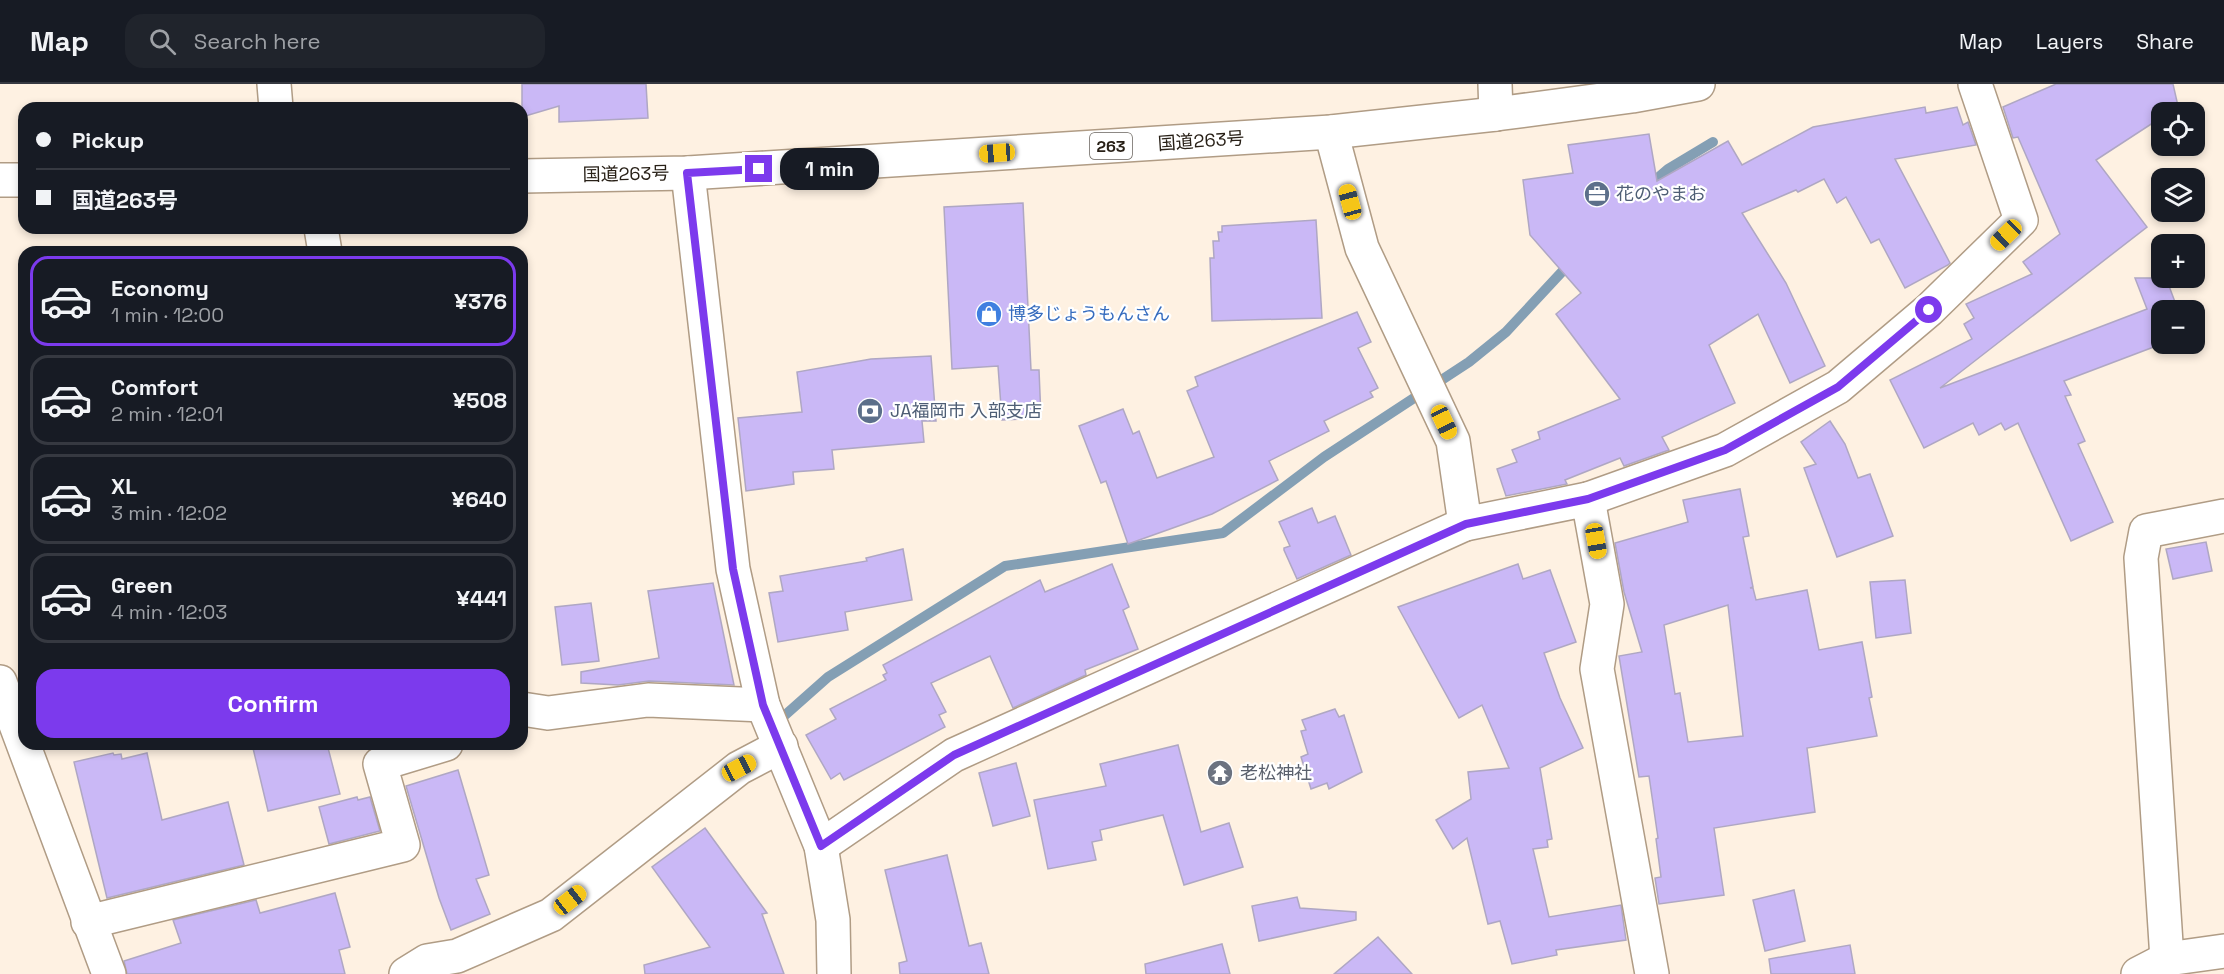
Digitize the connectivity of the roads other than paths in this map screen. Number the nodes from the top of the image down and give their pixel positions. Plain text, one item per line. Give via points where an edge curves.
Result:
1 (274, 84) edge
2 (1698, 84) edge
3 (1975, 84) edge
4 (1495, 99) edge
5 (276, 102) edge
6 (1331, 132) junction
7 (687, 173) junction
8 (528, 176) edge
9 (0, 180) edge
10 (18, 180) edge
11 (1588, 499) junction
12 (2224, 516) edge
13 (1466, 524) junction
14 (0, 682) edge
15 (531, 714) edge
16 (773, 726) junction
17 (18, 731) edge
18 (25, 750) edge
19 (426, 750) edge
20 (821, 846) junction
21 (88, 922) junction
22 (2224, 951) edge
23 (430, 964) edge
24 (2153, 967) edge
25 (109, 974) edge
26 (834, 974) edge
27 (1652, 974) edge

1 - 5 main road
2 - 4 main road, 国道263号 / 263 via 1632,96
3 - 11 main road via 2021,220 1929,310 1838,387 1725,450
4 - 6 main road, 国道263号 / 263
6 - 7 main road, 国道263号 / 263
6 - 13 main road via 1362,248 1453,441
7 - 8 main road, 国道263号 / 263
7 - 16 main road via 733,569
9 - 10 main road
11 - 13 main road
11 - 27 main road via 1607,604 1597,669
12 - 24 main road via 2146,531 2141,558
13 - 20 main road via 954,755
14 - 17 main road
15 - 16 main road via 648,700
16 - 20 main road
16 - 23 main road via 739,768 551,915
18 - 21 main road
19 - 21 main road via 380,764 403,845
20 - 26 main road via 833,921
21 - 25 main road
22 - 24 main road

